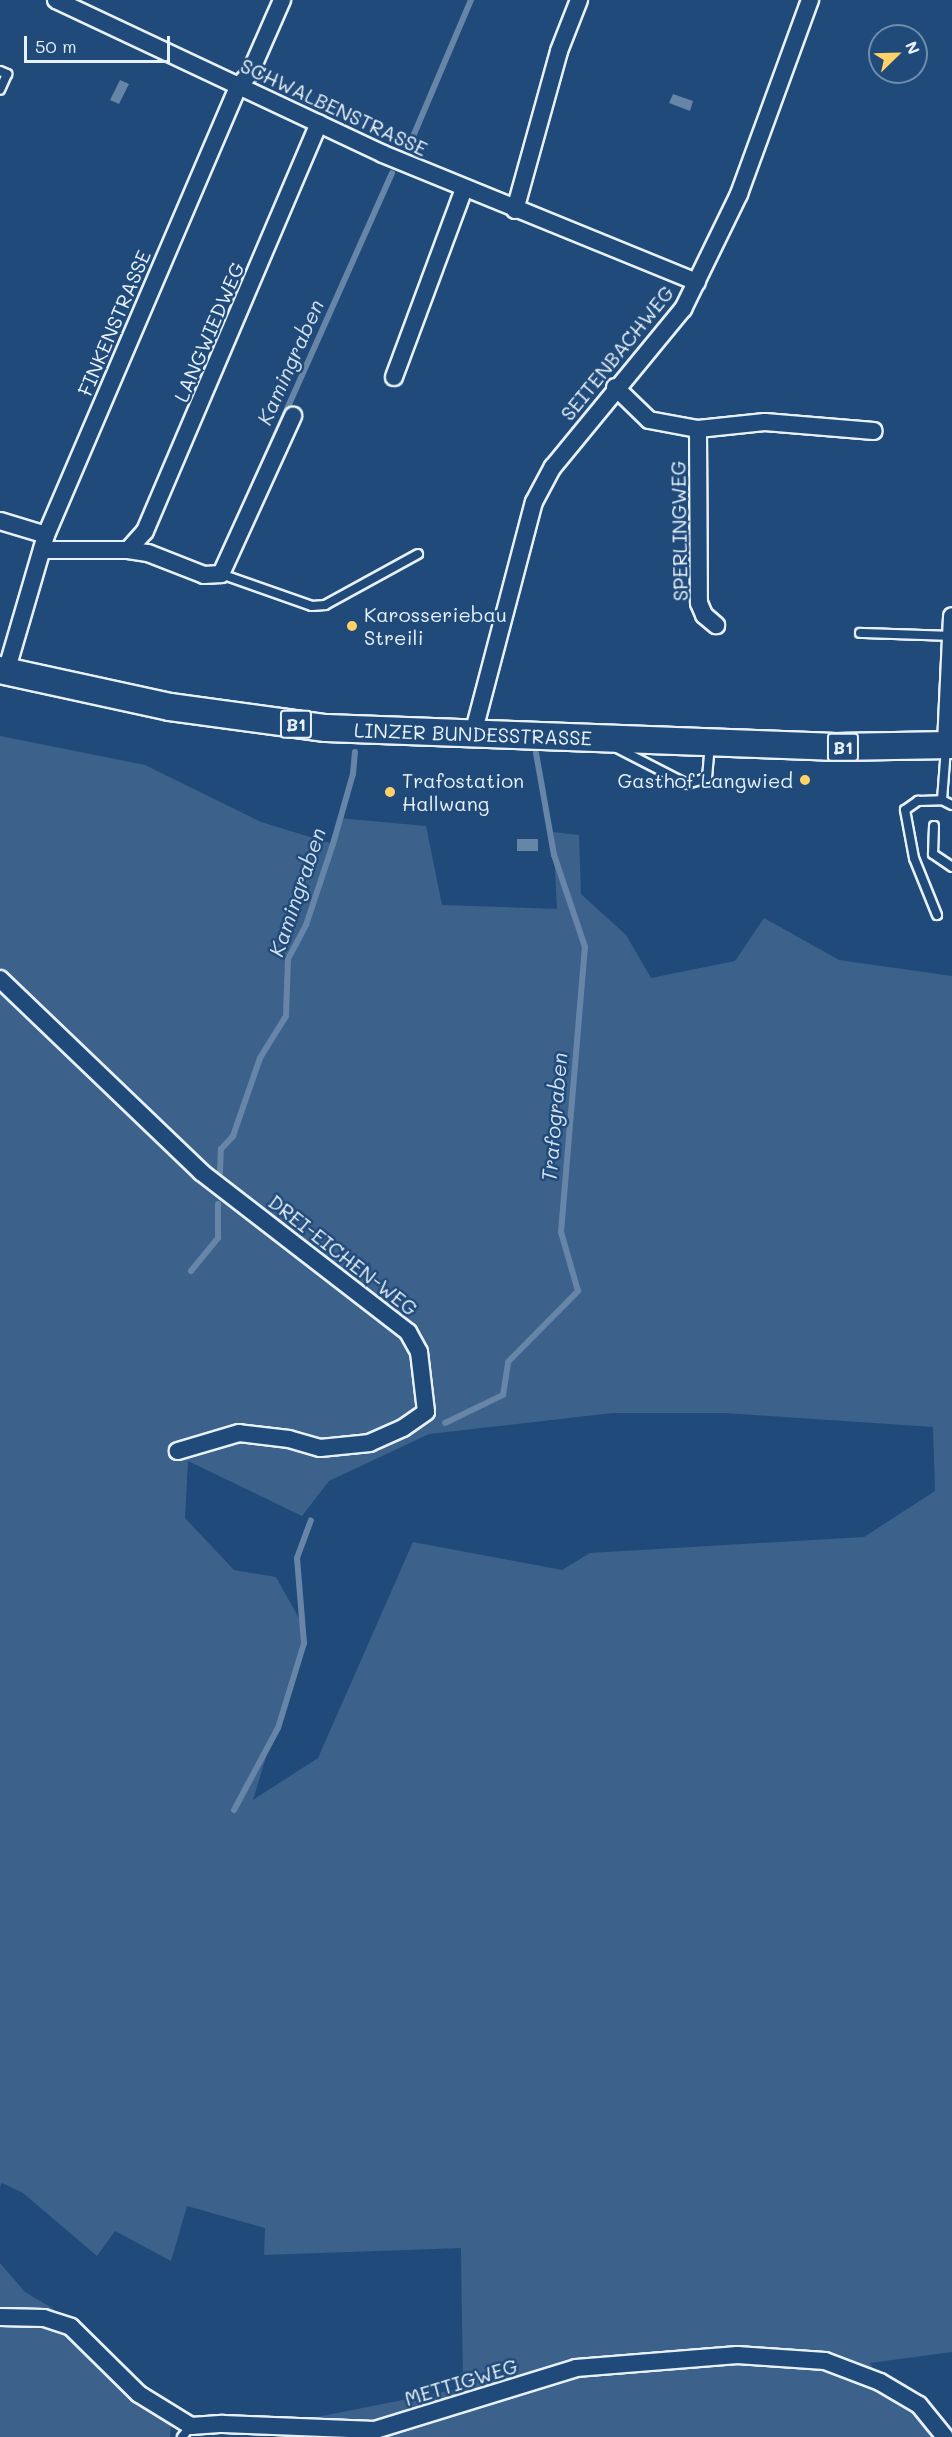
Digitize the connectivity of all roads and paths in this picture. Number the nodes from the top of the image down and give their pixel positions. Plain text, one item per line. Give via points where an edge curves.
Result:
1 (56, 0) edge
2 (282, 0) edge
3 (579, 0) edge
4 (810, 0) edge
5 (0, 71) edge
6 (238, 87) junction
7 (0, 90) edge
8 (319, 124) junction
9 (464, 189) junction
10 (515, 210) junction
11 (697, 282) junction
12 (394, 377) dead end
13 (615, 387) junction
14 (293, 416) dead end
15 (698, 429) junction
16 (874, 431) dead end
17 (0, 521) edge
18 (44, 542) junction
19 (128, 550) junction
20 (418, 554) dead end
21 (220, 574) junction
22 (952, 616) edge
23 (716, 625) dead end
24 (860, 633) dead end
25 (949, 636) junction
26 (3, 671) edge
27 (473, 734) junction
28 (597, 739) junction
29 (710, 743) junction
30 (949, 745) edge
31 (942, 800) junction
32 (952, 805) edge
33 (934, 826) dead end
34 (952, 867) edge
35 (937, 915) dead end
36 (0, 979) edge
37 (178, 1451) dead end
38 (0, 2317) edge
39 (186, 2432) edge
40 (945, 2437) edge

1 - 6 street, SCHWALBENSTRASSE
2 - 6 street, FINKENSTRASSE via 250,73
3 - 10 street via 559,51
4 - 11 street, SEITENBACHWEG via 739,194
5 - 7 lane via 7,74
6 - 8 street, SCHWALBENSTRASSE
6 - 18 street, FINKENSTRASSE
8 - 9 street, SCHWALBENSTRASSE
8 - 19 street, LANGWIEDWEG via 192,427 145,531
9 - 10 street, SCHWALBENSTRASSE
9 - 12 street
10 - 11 street, SCHWALBENSTRASSE
11 - 13 street, SEITENBACHWEG via 682,309
13 - 15 street via 649,420
13 - 27 street, SEITENBACHWEG via 553,467 534,502
14 - 21 street
15 - 16 street via 765,422
15 - 23 street, SPERLINGWEG via 699,603 704,615
17 - 18 street
18 - 19 street
18 - 26 street, FINKENSTRASSE
19 - 21 street via 148,553 204,575
20 - 21 lane via 325,605 312,606
22 - 25 street
24 - 25 lane
25 - 30 street
26 - 27 main road, LINZER BUNDESSTRASSE / B1 via 214,713 326,728
27 - 28 main road, LINZER BUNDESSTRASSE / B1
28 - 29 main road, LINZER BUNDESSTRASSE / B1
28 - 29 lane via 687,784 707,778
29 - 30 main road, LINZER BUNDESSTRASSE / B1
30 - 31 lane
31 - 32 lane
31 - 35 lane via 918,801 905,810 914,858
33 - 34 lane via 933,854
36 - 37 street, DREI-EICHEN-WEG via 201,1172 399,1325 419,1352 426,1412 370,1443 320,1448 289,1438 238,1433
38 - 39 street, METTIGWEG via 44,2318 71,2327 139,2394
39 - 40 street, METTIGWEG via 223,2424 375,2430 576,2368 737,2355 825,2361 880,2382 919,2405

